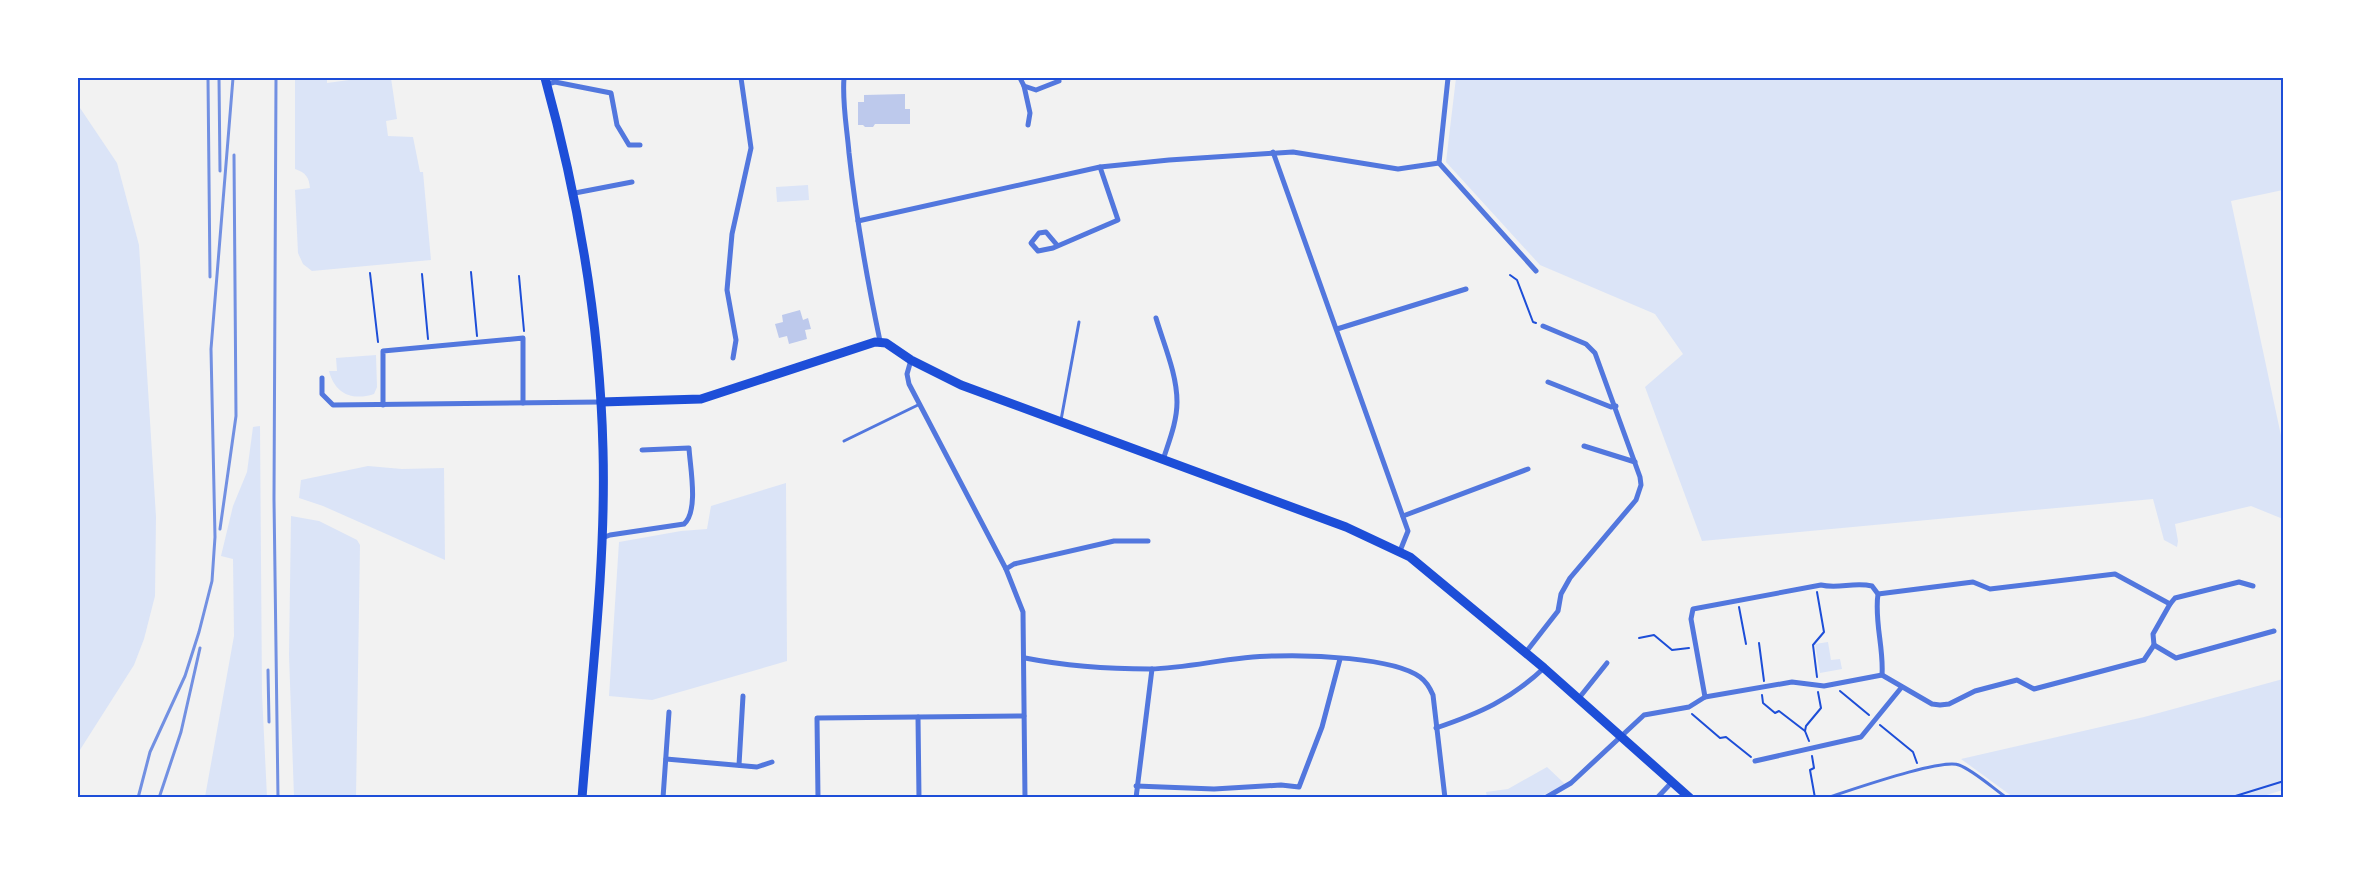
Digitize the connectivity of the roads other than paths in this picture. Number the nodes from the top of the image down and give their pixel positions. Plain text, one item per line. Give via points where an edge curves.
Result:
1 (741, 78) edge
2 (844, 78) edge
3 (1020, 78) edge
4 (1448, 78) edge
5 (546, 81) edge
6 (1059, 81) dead end
7 (1024, 86) junction
8 (1028, 125) dead end
9 (640, 145) dead end
10 (1273, 152) junction
11 (1439, 163) junction
12 (1100, 167) junction
13 (632, 182) dead end
14 (575, 193) junction
15 (858, 221) junction
16 (1057, 245) junction
17 (1536, 271) dead end
18 (1466, 289) dead end
19 (1156, 318) dead end
20 (1079, 322) dead end
21 (1544, 326) road end
22 (1337, 330) junction
23 (880, 341) junction
24 (733, 358) dead end
25 (912, 360) junction
26 (322, 378) dead end
27 (1548, 382) dead end
28 (601, 402) junction
29 (523, 403) junction
30 (383, 404) junction
31 (920, 404) junction
32 (1616, 406) junction
33 (1061, 422) junction
34 (844, 441) dead end
35 (1584, 446) dead end
36 (642, 450) dead end
37 (1164, 460) junction
38 (1635, 462) junction
39 (1528, 469) dead end
40 (1403, 516) junction
41 (602, 538) junction
42 (1148, 540) dead end
43 (1400, 552) junction
44 (1006, 569) junction
45 (2253, 586) dead end
46 (1878, 594) junction
47 (2170, 604) junction
48 (2274, 631) dead end
49 (2154, 644) junction
50 (1526, 652) junction
51 (1025, 658) junction
52 (1340, 659) junction
53 (1607, 663) dead end
54 (1544, 668) junction
55 (1152, 669) junction
56 (1882, 675) junction
57 (1902, 688) junction
58 (743, 696) dead end
59 (1705, 697) junction
60 (1579, 698) junction
61 (669, 712) dead end
62 (1024, 716) junction
63 (918, 717) junction
64 (1436, 728) junction
65 (1621, 737) junction
66 (666, 759) junction
67 (1755, 761) road end
68 (772, 762) dead end
69 (739, 765) junction
70 (1672, 782) junction
71 (1136, 786) junction
72 (582, 798) edge
73 (663, 798) edge
74 (818, 798) edge
75 (919, 798) edge
76 (1026, 798) edge
77 (1136, 798) edge
78 (1445, 798) edge
79 (1546, 798) edge
80 (1657, 798) edge
81 (1690, 798) edge
82 (1826, 798) edge
83 (2007, 798) edge

1 - 24 street via 751,148 731,242 727,290 736,340
2 - 15 street
3 - 7 street
4 - 11 street
5 - 9 street via 610,93 617,125 629,144
5 - 14 main road
6 - 7 street via 1036,90
7 - 8 street via 1030,113
10 - 11 street via 1293,152 1398,169
10 - 12 street
10 - 22 street
11 - 17 street
12 - 15 street
12 - 16 street via 1118,220
13 - 14 street
14 - 28 main road via 591,286
15 - 23 street via 868,290
16 - 16 street via 1038,252 1031,243 1039,234 1046,232
18 - 22 street
19 - 37 street via 1176,387 1177,403
20 - 33 lane
21 - 32 street via 1586,344 1595,353
22 - 40 street
23 - 25 main road
23 - 28 main road via 700,399
25 - 31 street via 907,374
25 - 33 main road via 961,385
26 - 30 street via 322,394 333,405
27 - 32 street via 1611,407
28 - 29 street
28 - 41 main road
29 - 30 street
29 - 30 street via 523,338 383,351
31 - 34 lane
31 - 44 street
32 - 38 street
33 - 37 main road
35 - 38 street
36 - 41 street via 689,448 692,508 689,520 684,524
37 - 43 main road via 1346,527
38 - 50 street via 1641,485 1636,500 1570,578 1561,594 1558,611
39 - 40 street
40 - 43 street via 1408,531
41 - 72 main road
42 - 44 street via 1114,541 1014,564
43 - 50 main road via 1426,569
44 - 51 street via 1023,612
45 - 47 street via 2238,582 2175,598
46 - 47 street via 1973,582 1990,589 2115,574
46 - 56 street via 1876,607
46 - 59 street via 1872,586 1858,583 1816,586 1693,609 1691,619
47 - 49 street via 2153,634
48 - 49 street via 2176,658
49 - 57 street via 2144,660 2034,688 2018,680 1975,691 1949,704 1932,704
50 - 54 main road
51 - 55 street via 1099,668
51 - 62 street
52 - 55 street via 1274,656
52 - 64 street via 1404,669 1419,676 1432,695
52 - 71 street via 1322,727 1299,787 1214,789
53 - 60 street
54 - 60 main road
54 - 64 street via 1516,693 1475,714
55 - 71 street
56 - 57 street
56 - 59 street via 1817,686 1800,681
57 - 67 street via 1861,736
58 - 69 street
59 - 65 street via 1688,707 1644,715
60 - 65 main road
61 - 66 street
62 - 63 street
62 - 76 street
63 - 74 street via 817,718
63 - 75 street
64 - 78 street
65 - 70 main road
65 - 79 street via 1571,783
66 - 69 street
66 - 73 street
68 - 69 street via 757,767
70 - 80 street
70 - 81 main road
71 - 77 street
82 - 83 lane via 1918,770 1958,764

